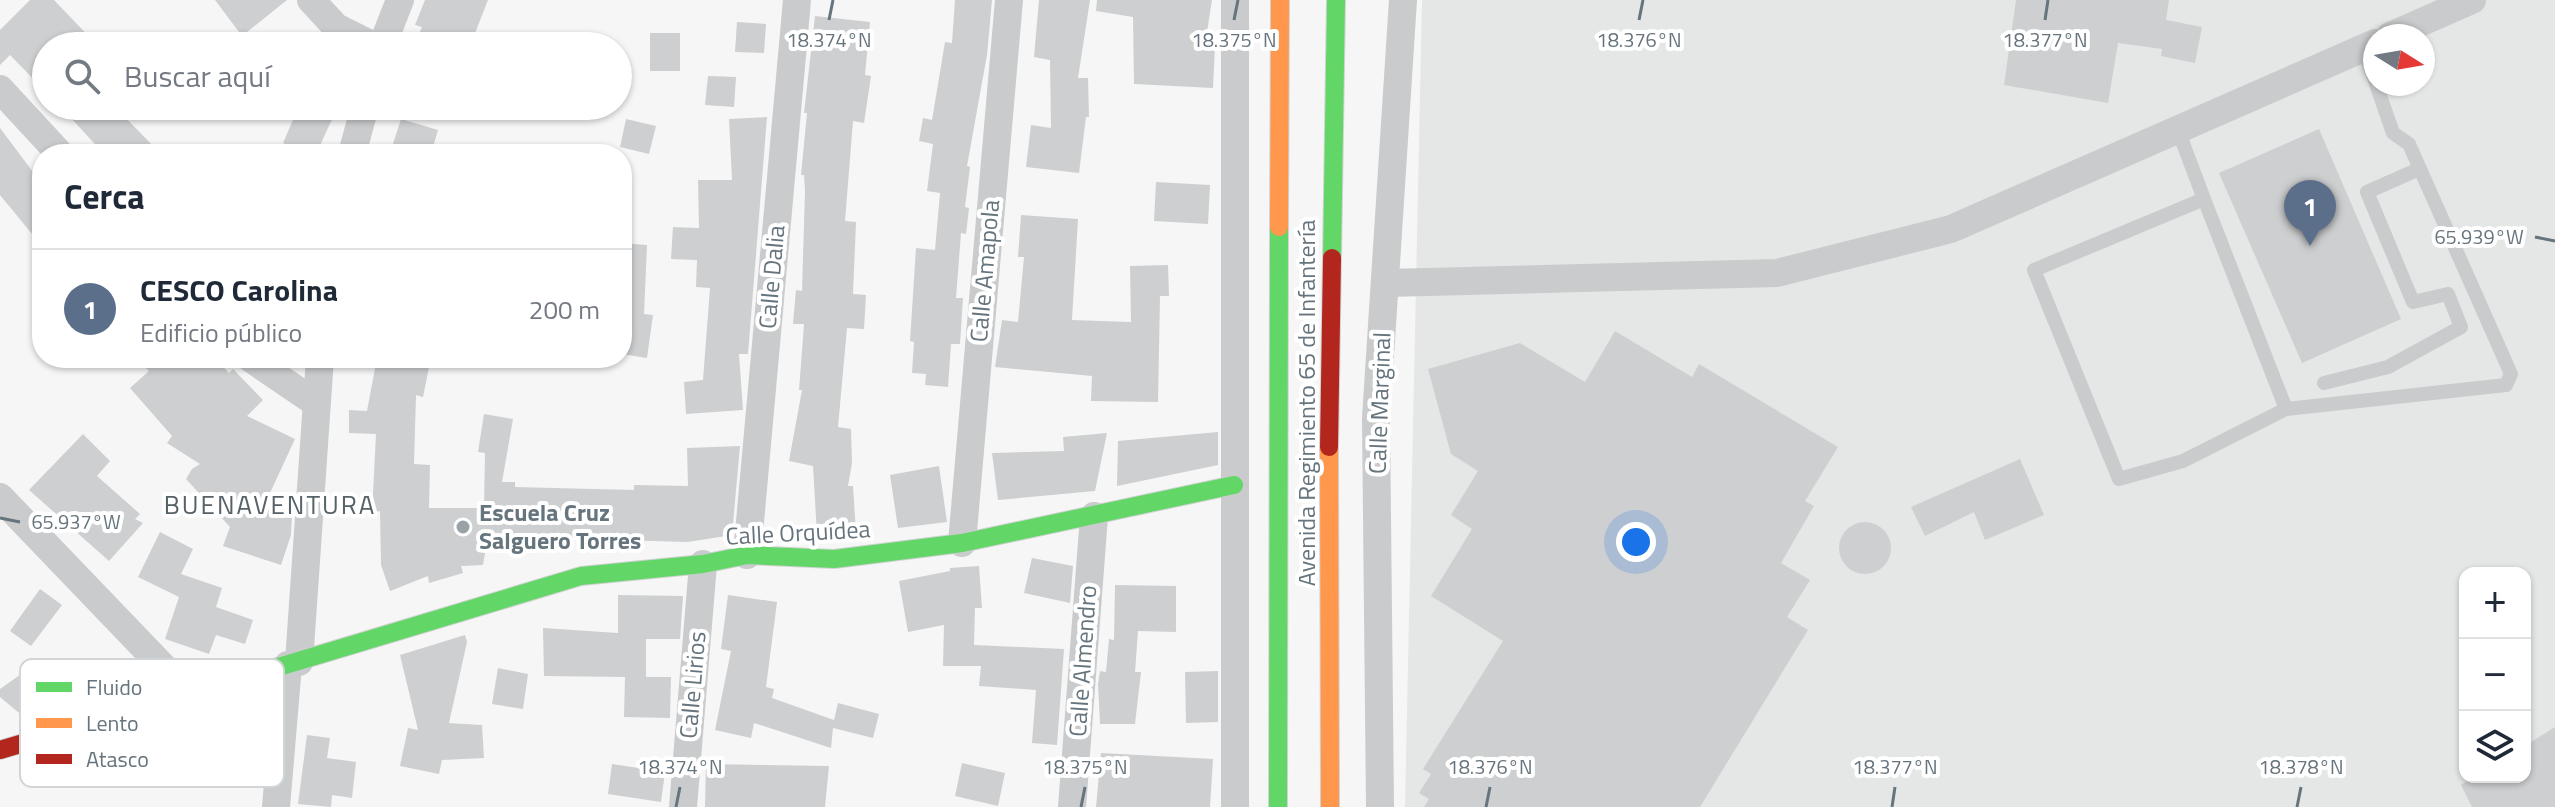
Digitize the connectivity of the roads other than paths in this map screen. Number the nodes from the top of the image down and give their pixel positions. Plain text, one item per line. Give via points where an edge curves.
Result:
1 (311, 0) edge
2 (400, 0) edge
3 (797, 0) edge
4 (1009, 0) edge
5 (1235, 0) edge
6 (1280, 0) edge
7 (1336, 0) edge
8 (1403, 0) edge
9 (2472, 0) edge
10 (2417, 24) edge
11 (346, 32) edge
12 (387, 32) edge
13 (2363, 48) edge
14 (0, 89) edge
15 (2380, 96) edge
16 (361, 120) edge
17 (2178, 130) junction
18 (51, 144) edge
19 (355, 144) edge
20 (2419, 169) junction
21 (2204, 199) junction
22 (1386, 283) junction
23 (265, 368) edge
24 (319, 368) edge
25 (2324, 383) dead end
26 (316, 403) junction
27 (2286, 409) junction
28 (1234, 485) junction
29 (0, 497) edge
30 (1094, 516) junction
31 (962, 543) junction
32 (747, 555) junction
33 (703, 564) junction
34 (155, 659) edge
35 (294, 663) junction
36 (284, 666) edge
37 (284, 743) edge
38 (20, 744) edge
39 (0, 750) edge
40 (278, 787) edge
41 (276, 807) edge
42 (683, 807) edge
43 (1072, 807) edge
44 (1235, 807) edge
45 (1278, 807) edge
46 (1330, 807) edge
47 (1380, 807) edge

1 - 11 street
2 - 12 street
3 - 32 street, Calle Dalia
4 - 31 street, Calle Amapola
5 - 28 street
6 - 45 main road, Avenida Regimiento 65 de Infantería
7 - 46 main road, Avenida Regimiento 65 de Infantería
8 - 22 street, Calle Marginal
9 - 10 street
13 - 17 street
14 - 18 street
15 - 20 lane via 2393,133 2409,144
16 - 19 street
17 - 21 lane
17 - 22 street via 1951,229 1777,273
20 - 25 lane via 2367,192 2413,302 2448,294 2461,327 2388,367
20 - 27 lane via 2511,374 2506,385
21 - 27 lane
21 - 27 lane via 2034,270 2119,479 2183,461
22 - 47 street, Calle Marginal via 1376,418
23 - 26 street
24 - 26 street
26 - 35 street
28 - 30 main road, Calle Orquídea
28 - 44 street
29 - 34 street
30 - 31 main road, Calle Orquídea
30 - 43 street, Calle Almendro
31 - 32 main road, Calle Orquídea via 834,559
32 - 33 main road, Calle Orquídea
33 - 35 main road, Calle Orquídea via 581,576
33 - 42 street, Calle Lirios
35 - 36 main road, Calle Orquídea
35 - 37 street
38 - 39 main road, Calle Orquídea
40 - 41 street

